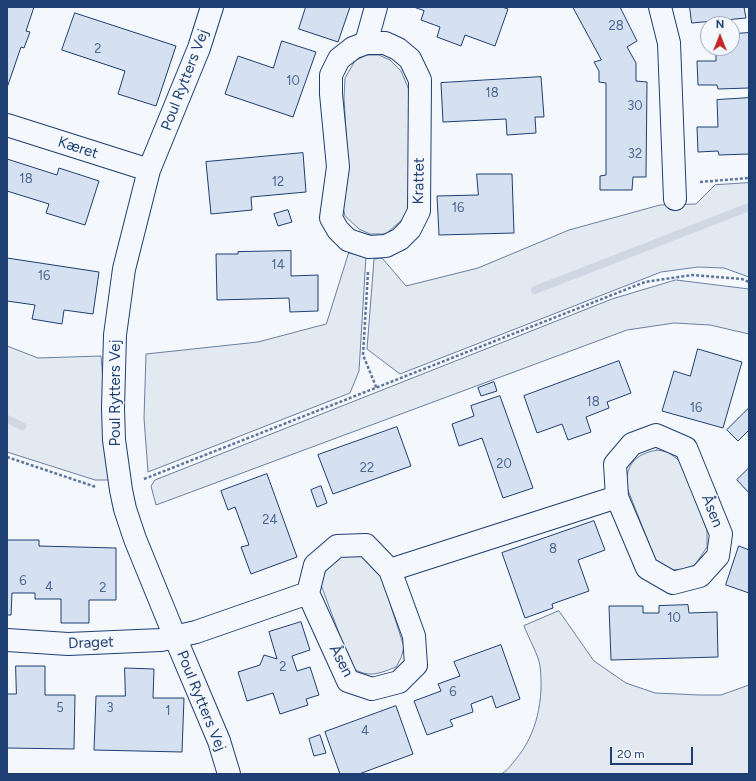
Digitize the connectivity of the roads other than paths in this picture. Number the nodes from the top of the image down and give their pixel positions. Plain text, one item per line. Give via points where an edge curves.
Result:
1 (212, 7) edge
2 (376, 7) edge
3 (660, 7) edge
4 (366, 43) junction
5 (7, 125) edge
6 (149, 170) junction
7 (675, 191) road end
8 (617, 497) junction
9 (390, 570) junction
10 (308, 593) junction
11 (175, 637) junction
12 (7, 640) edge
13 (229, 774) edge

1 - 6 street, Poul Rytters Vej via 199,48
2 - 4 street
3 - 7 street via 669,43
4 - 4 street, Krattet via 352,48 340,59 331,75 338,167 331,218 348,240 369,247 386,246 400,239 410,229 419,211 420,80 410,59 398,48 384,43
5 - 6 street, Kæret
6 - 11 street, Poul Rytters Vej via 124,269 115,335 114,440 125,509
8 - 8 street, Åsen via 648,568 673,583 700,576 718,556 721,534 686,448 656,435 632,444 615,464
8 - 9 street
9 - 10 street, Åsen via 366,545 337,546 315,565
9 - 10 street, Åsen via 414,636 416,665 399,682 372,689 348,681
10 - 11 street
11 - 12 street, Draget via 161,640 68,644
11 - 13 street, Poul Rytters Vej via 219,741

